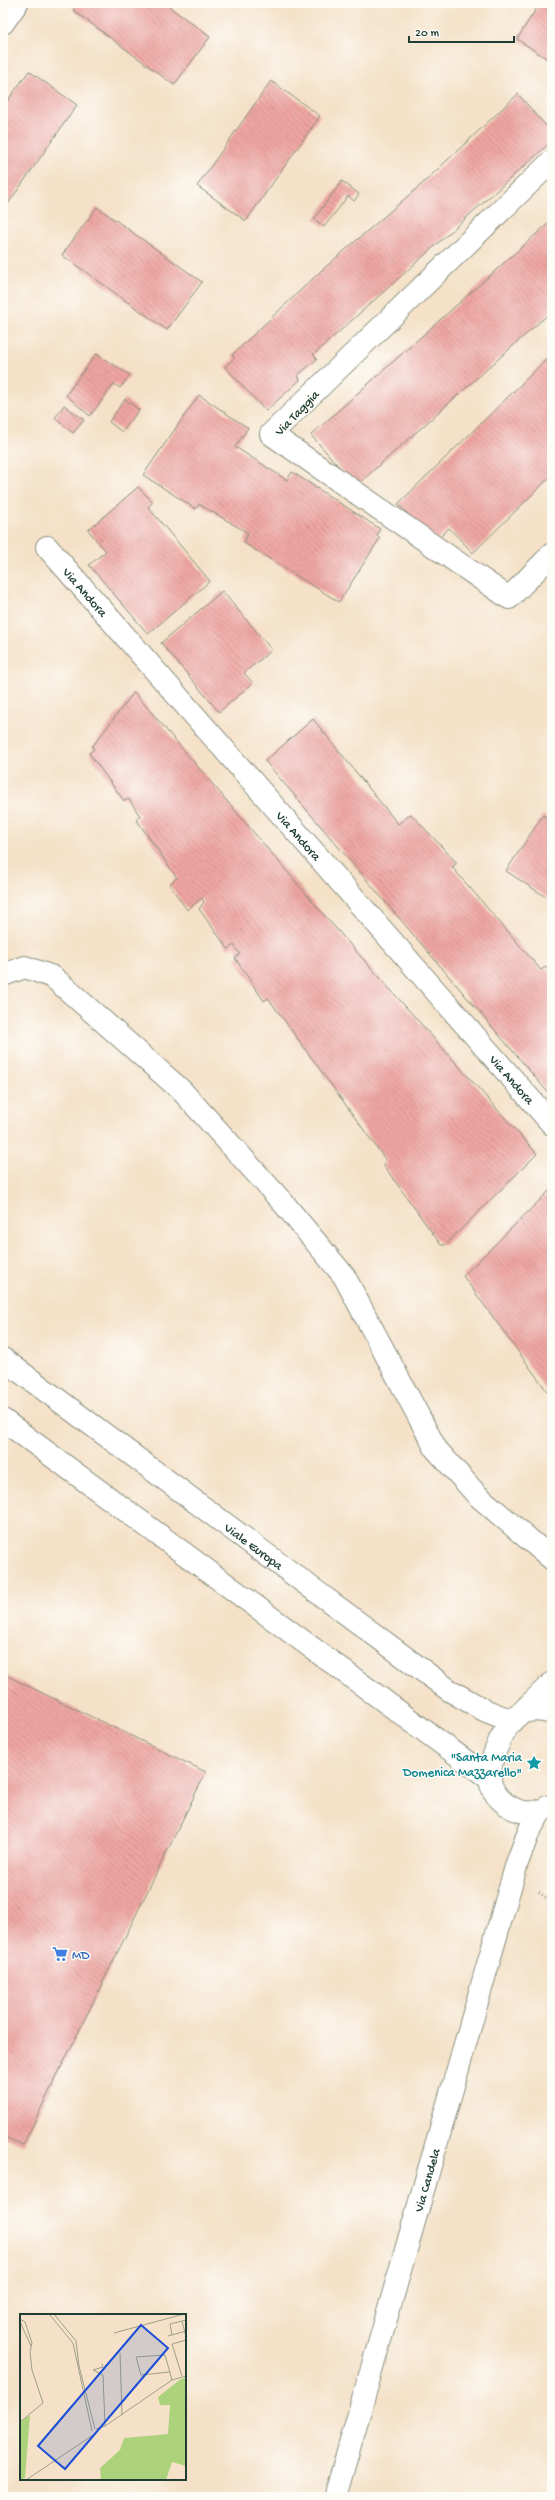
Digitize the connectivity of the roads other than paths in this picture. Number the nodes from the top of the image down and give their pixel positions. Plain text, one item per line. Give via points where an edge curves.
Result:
1 (17, 3) edge
2 (3, 23) edge
3 (552, 161) edge
4 (47, 547) dead end
5 (552, 554) edge
6 (3, 960) edge
7 (25, 967) junction
8 (3, 975) edge
9 (552, 1124) edge
10 (3, 1359) edge
11 (3, 1420) edge
12 (552, 1559) edge
13 (552, 1683) edge
14 (552, 1713) edge
15 (517, 1717) junction
16 (490, 1779) junction
17 (506, 1806) junction
18 (546, 1808) edge
19 (517, 1863) junction
20 (335, 2497) edge

1 - 2 street
3 - 5 street, Via Taggia via 271,434 509,598
4 - 9 street, Via Andora
6 - 7 street
7 - 8 street
7 - 12 street via 53,977 182,1091 285,1205 344,1276 436,1449 477,1495
10 - 15 street, Viale Europa via 449,1690 484,1710
11 - 16 street
13 - 15 street
14 - 15 street via 537,1710
15 - 16 street via 501,1737
16 - 17 street, Via Candela via 496,1795
17 - 18 street, Via Candela via 526,1813
17 - 19 street, Via Candela via 515,1841
18 - 19 street, Via Candela via 529,1831
19 - 20 street, Via Candela

